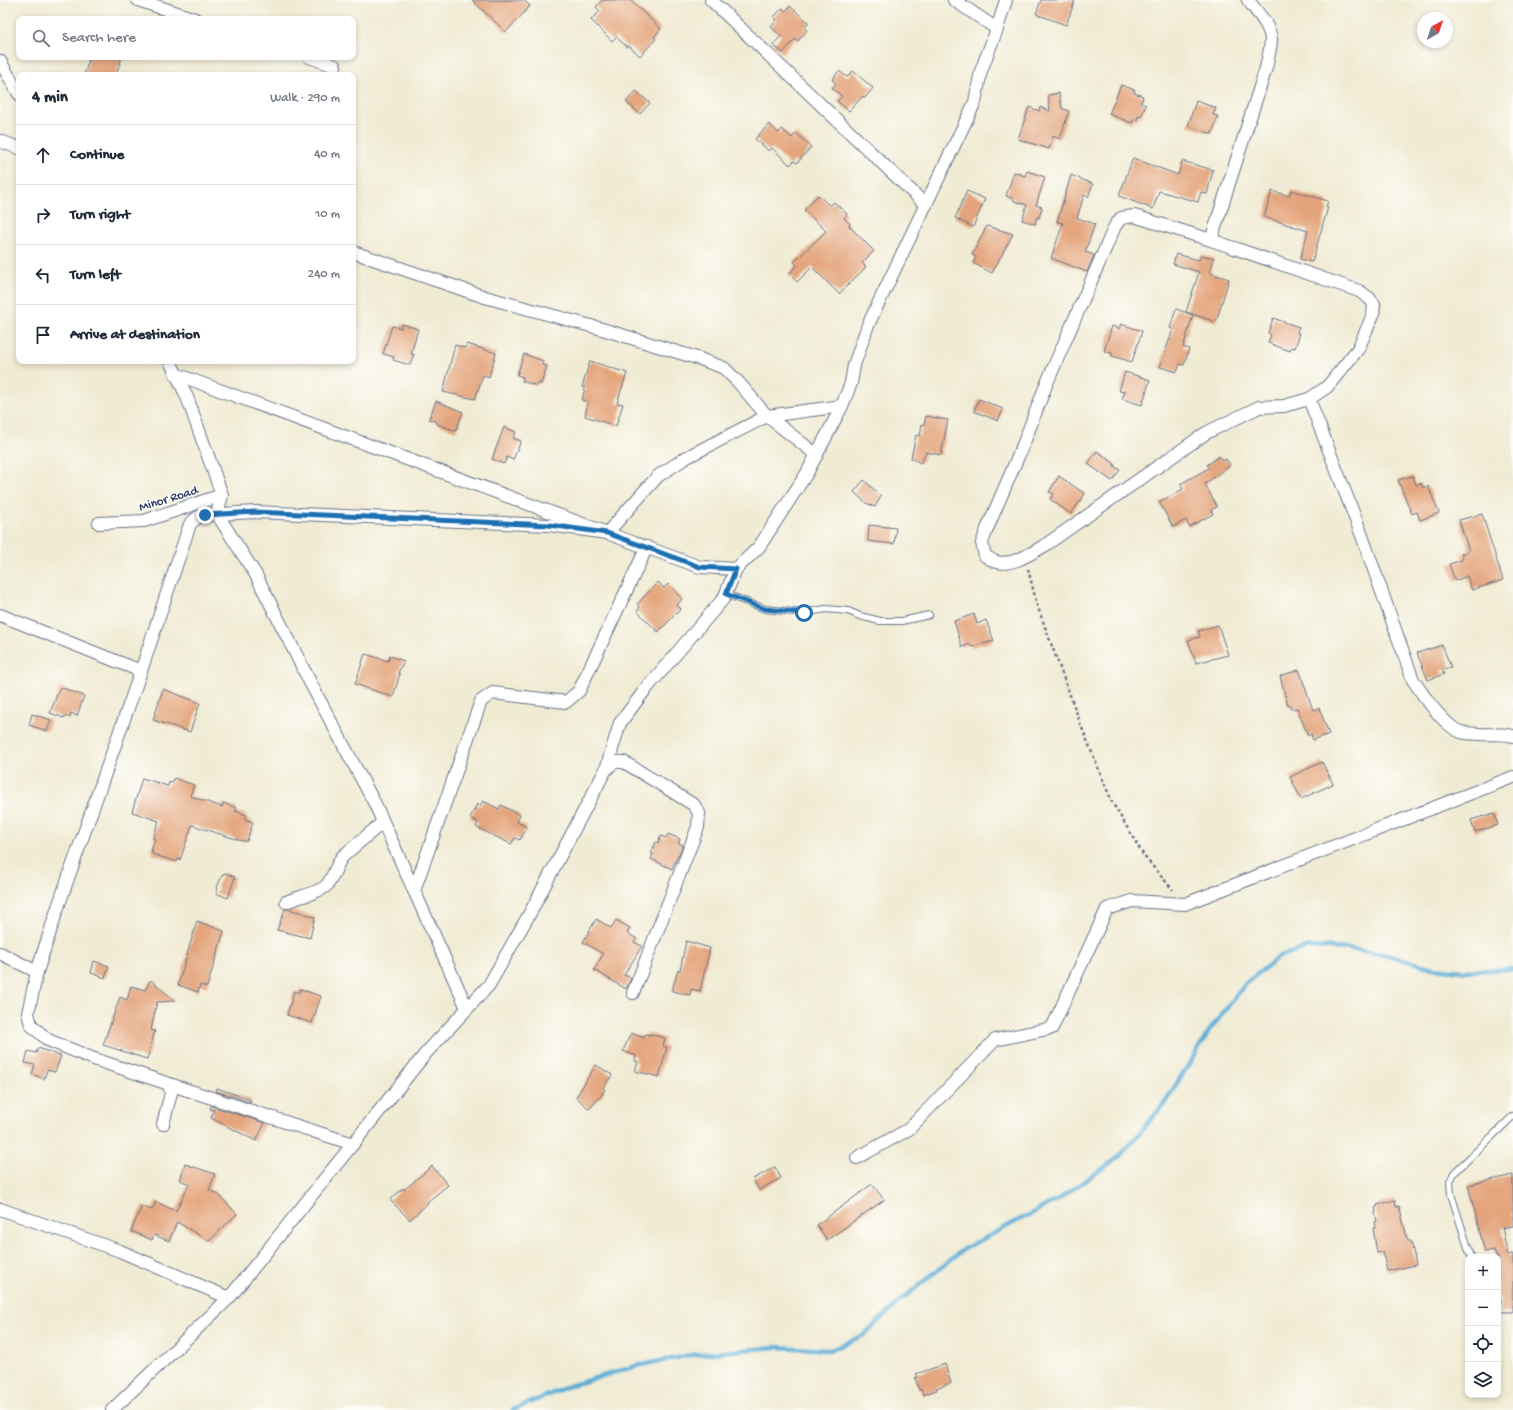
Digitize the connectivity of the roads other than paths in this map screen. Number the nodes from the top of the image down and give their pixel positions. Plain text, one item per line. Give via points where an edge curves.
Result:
1 (138, 0) edge
2 (711, 0) edge
3 (954, 0) edge
4 (1006, 0) edge
5 (1248, 0) edge
6 (186, 16) edge
7 (997, 29) junction
8 (318, 60) edge
9 (0, 61) edge
10 (335, 66) dead end
11 (16, 89) edge
12 (0, 141) edge
13 (16, 147) edge
14 (926, 205) junction
15 (1211, 240) junction
16 (356, 253) edge
17 (171, 364) edge
18 (176, 374) junction
19 (1309, 399) junction
20 (842, 406) junction
21 (767, 416) junction
22 (817, 455) junction
23 (222, 495) junction
24 (217, 514) junction
25 (98, 523) dead end
26 (607, 533) junction
27 (647, 547) junction
28 (736, 569) junction
29 (726, 594) junction
30 (0, 615) edge
31 (928, 615) dead end
32 (141, 671) junction
33 (1513, 736) edge
34 (606, 771) junction
35 (1513, 777) edge
36 (383, 822) junction
37 (414, 891) junction
38 (286, 902) dead end
39 (0, 953) edge
40 (37, 972) junction
41 (633, 993) dead end
42 (467, 1008) junction
43 (169, 1084) junction
44 (1513, 1116) edge
45 (163, 1124) dead end
46 (353, 1144) junction
47 (857, 1158) dead end
48 (0, 1209) edge
49 (1470, 1254) edge
50 (228, 1298) junction
51 (112, 1410) edge

1 - 6 street
2 - 14 street
3 - 7 street
4 - 7 street
5 - 15 street via 1262,19 1270,37 1271,47
7 - 14 street via 982,71 975,102
8 - 10 street
9 - 11 street
12 - 13 street
14 - 20 street via 868,325
15 - 19 street via 1358,291 1374,304 1373,315 1358,349 1327,387
15 - 19 street via 1134,216 1121,218 1115,226 986,529 982,543 985,556 998,562 1010,562 1025,557 1206,432 1259,407 1284,406
16 - 21 street via 485,297 602,328 724,368
17 - 18 street
18 - 23 street via 187,397
18 - 26 street
19 - 33 street via 1361,533 1413,680 1444,721 1460,732
20 - 21 street
20 - 22 street
21 - 22 street
21 - 26 street via 687,457 658,476
22 - 28 street via 759,547
23 - 24 street
23 - 25 street, Minor Road via 144,521
24 - 26 street via 255,512 549,525
24 - 32 street via 198,516 190,524
24 - 36 street via 256,575
26 - 27 street
27 - 28 street via 700,567
27 - 37 street via 579,691 566,702 493,693 481,701
28 - 29 street
29 - 31 lane via 765,609 804,613 826,609 848,611 880,621 902,621
29 - 34 street via 620,723
30 - 32 street
32 - 40 street
34 - 41 street via 614,762 624,762 694,805 699,813 698,827
34 - 42 street via 489,985
35 - 47 street via 1185,904 1132,901 1107,910 1052,1028 995,1040 909,1129
36 - 37 street
36 - 38 street via 342,857 326,886
37 - 42 street
39 - 40 street
40 - 43 street via 28,1013 31,1025 38,1032 48,1040 72,1051
42 - 46 street via 426,1053
43 - 45 street via 171,1093
43 - 46 street
44 - 49 lane via 1454,1173 1450,1182 1451,1194
46 - 50 street
48 - 50 street via 120,1251
50 - 51 street

